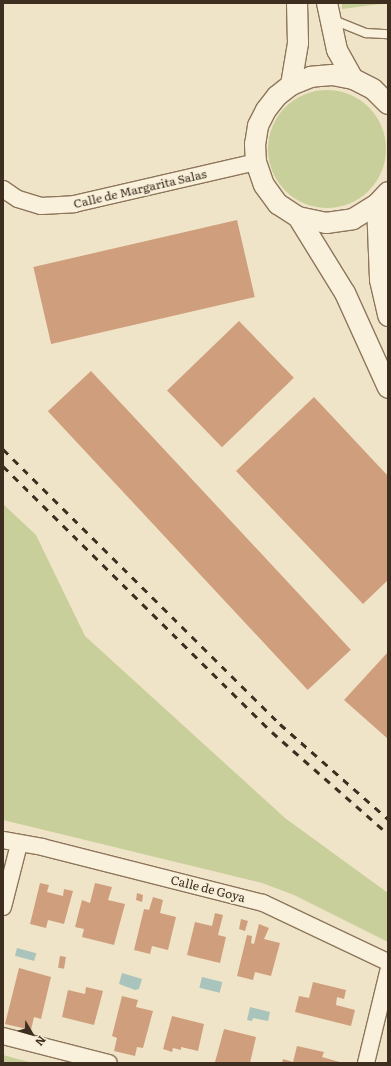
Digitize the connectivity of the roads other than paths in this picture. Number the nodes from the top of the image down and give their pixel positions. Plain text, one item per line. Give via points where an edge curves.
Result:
1 (297, 3) edge
2 (328, 10) edge
3 (388, 34) edge
4 (353, 79) junction
5 (291, 85) junction
6 (388, 104) edge
7 (256, 162) junction
8 (3, 189) edge
9 (383, 198) edge
10 (298, 217) junction
11 (388, 316) edge
12 (388, 388) edge
13 (3, 840) edge
14 (19, 844) junction
15 (3, 907) edge
16 (388, 962) edge
17 (388, 972) edge
18 (3, 1036) edge
19 (109, 1063) edge
20 (366, 1063) edge

1 - 5 street via 298,43
2 - 3 lane via 366,33
2 - 4 street via 337,50
4 - 5 street via 332,75 311,77
4 - 6 street via 373,89
5 - 7 street via 276,96 260,121 255,144
7 - 8 street, Calle de Margarita Salas via 74,204 41,206 18,199
7 - 10 street via 264,185 274,198
9 - 10 street via 353,219 326,223
9 - 11 street via 379,274
10 - 12 street via 346,293
13 - 14 street, Calle de Goya
14 - 15 street
14 - 16 street, Calle de Goya via 42,847 263,903
17 - 20 street
18 - 19 street

